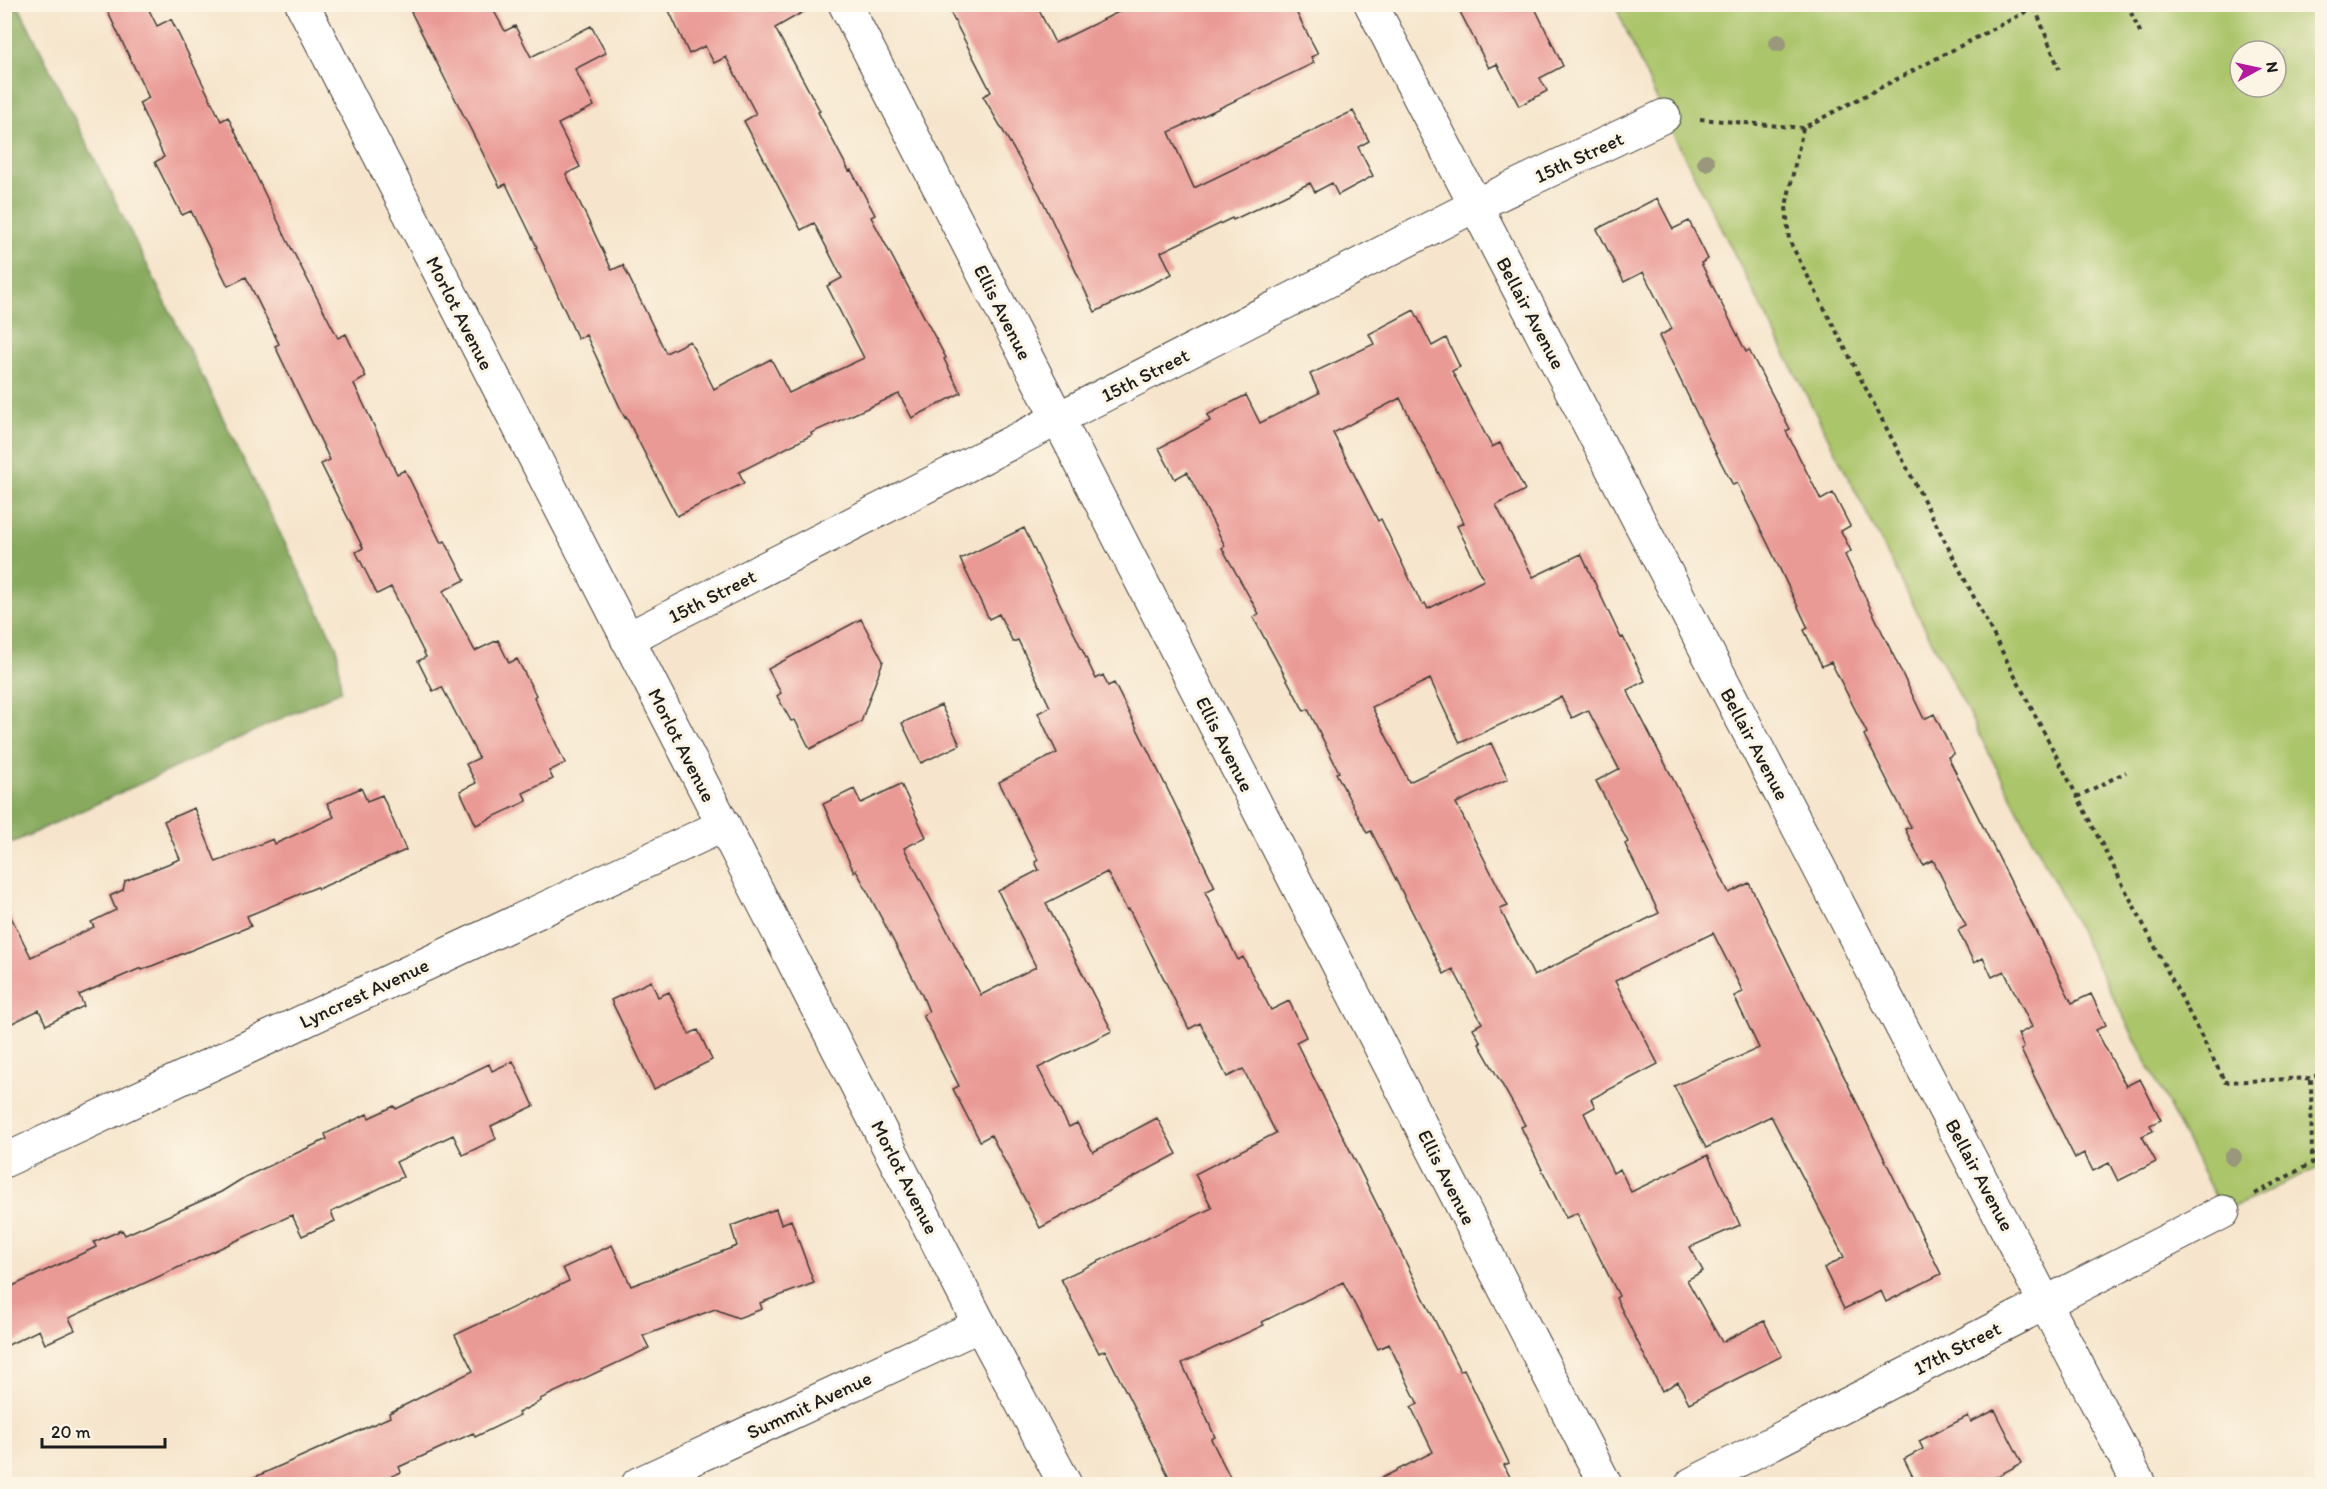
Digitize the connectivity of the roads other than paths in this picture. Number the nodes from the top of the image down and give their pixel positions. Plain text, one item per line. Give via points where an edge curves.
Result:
1 (302, 4) edge
2 (845, 4) edge
3 (1371, 4) edge
4 (1664, 116) road end
5 (1474, 206) junction
6 (1058, 419) junction
7 (627, 639) junction
8 (724, 825) junction
9 (4, 1161) edge
10 (2223, 1212) road end
11 (2046, 1302) junction
12 (980, 1325) junction
13 (638, 1485) edge
14 (1065, 1485) edge
15 (1605, 1485) edge
16 (1692, 1485) edge
17 (2139, 1485) edge

1 - 7 street, Morlot Avenue
2 - 6 street, Ellis Avenue
3 - 5 street, Bellair Avenue
4 - 5 street, 15th Street
5 - 6 street, 15th Street
5 - 11 street, Bellair Avenue
6 - 7 street, 15th Street
6 - 15 street, Ellis Avenue
7 - 8 street, Morlot Avenue
8 - 9 street, Lyncrest Avenue
8 - 12 street, Morlot Avenue
10 - 11 street, 17th Street
11 - 16 street, 17th Street
11 - 17 street, Bellair Avenue
12 - 13 street, Summit Avenue
12 - 14 street, Morlot Avenue

